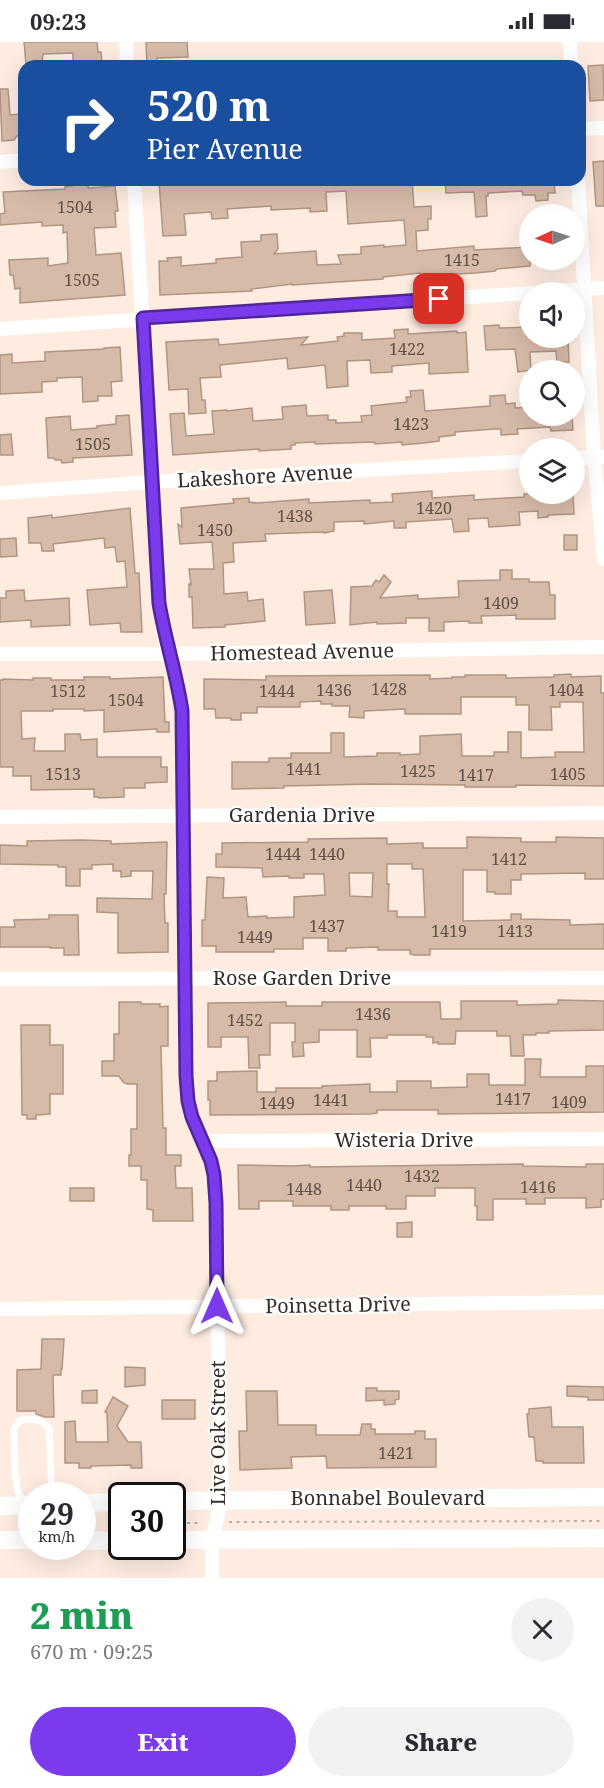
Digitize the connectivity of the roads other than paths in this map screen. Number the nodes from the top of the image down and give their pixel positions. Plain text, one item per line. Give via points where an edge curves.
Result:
1 (126, 42) edge
2 (570, 42) edge
3 (127, 60) edge
4 (571, 60) edge
5 (604, 128) edge
6 (586, 129) edge
7 (18, 160) edge
8 (0, 162) edge
9 (134, 186) edge
10 (578, 186) edge
11 (584, 282) edge
12 (604, 288) edge
13 (585, 290) edge
14 (519, 294) edge
15 (585, 301) edge
16 (143, 318) junction
17 (0, 329) edge
18 (599, 457) edge
19 (519, 462) edge
20 (152, 482) junction
21 (0, 493) edge
22 (604, 559) edge
23 (604, 647) edge
24 (0, 654) edge
25 (170, 654) junction
26 (604, 813) edge
27 (183, 816) junction
28 (0, 817) edge
29 (604, 978) edge
30 (0, 979) edge
31 (184, 979) junction
32 (604, 1138) edge
33 (204, 1143) junction
34 (604, 1302) edge
35 (217, 1306) junction
36 (0, 1309) edge
37 (51, 1482) edge
38 (18, 1489) edge
39 (604, 1497) edge
40 (222, 1499) junction
41 (186, 1500) edge
42 (18, 1505) edge
43 (0, 1506) edge
44 (214, 1531) junction
45 (186, 1537) edge
46 (604, 1538) edge
47 (0, 1540) edge
48 (18, 1540) edge
49 (212, 1578) edge

1 - 3 street
2 - 4 street
5 - 6 street
7 - 8 street
9 - 16 street, Live Oak Street
10 - 11 street
12 - 13 street
14 - 16 street
15 - 18 street
16 - 17 street
16 - 20 street, Live Oak Street
18 - 22 street
19 - 20 street, Lakeshore Avenue
20 - 21 street, Lakeshore Avenue
20 - 25 street, Live Oak Street via 159,603
23 - 25 street, Homestead Avenue
24 - 25 street, Homestead Avenue
25 - 27 street, Live Oak Street via 182,711
26 - 27 street, Gardenia Drive
27 - 28 street, Gardenia Drive
27 - 31 street, Live Oak Street
29 - 31 street, Rose Garden Drive
30 - 31 street, Rose Garden Drive
31 - 33 street, Live Oak Street via 188,1101
32 - 33 street, Wisteria Drive
33 - 35 street, Live Oak Street via 214,1175
34 - 35 street, Poinsetta Drive
35 - 36 street, Poinsetta Drive
35 - 40 street, Live Oak Street
37 - 38 lane via 49,1428 38,1421 20,1421 14,1436
39 - 40 street, Bonnabel Boulevard
40 - 41 street, Bonnabel Boulevard
40 - 44 street, Live Oak Street
42 - 43 street
44 - 45 street, Bonnabel Boulevard
44 - 46 street, Bonnabel Boulevard
44 - 49 street, Live Oak Street
47 - 48 street

